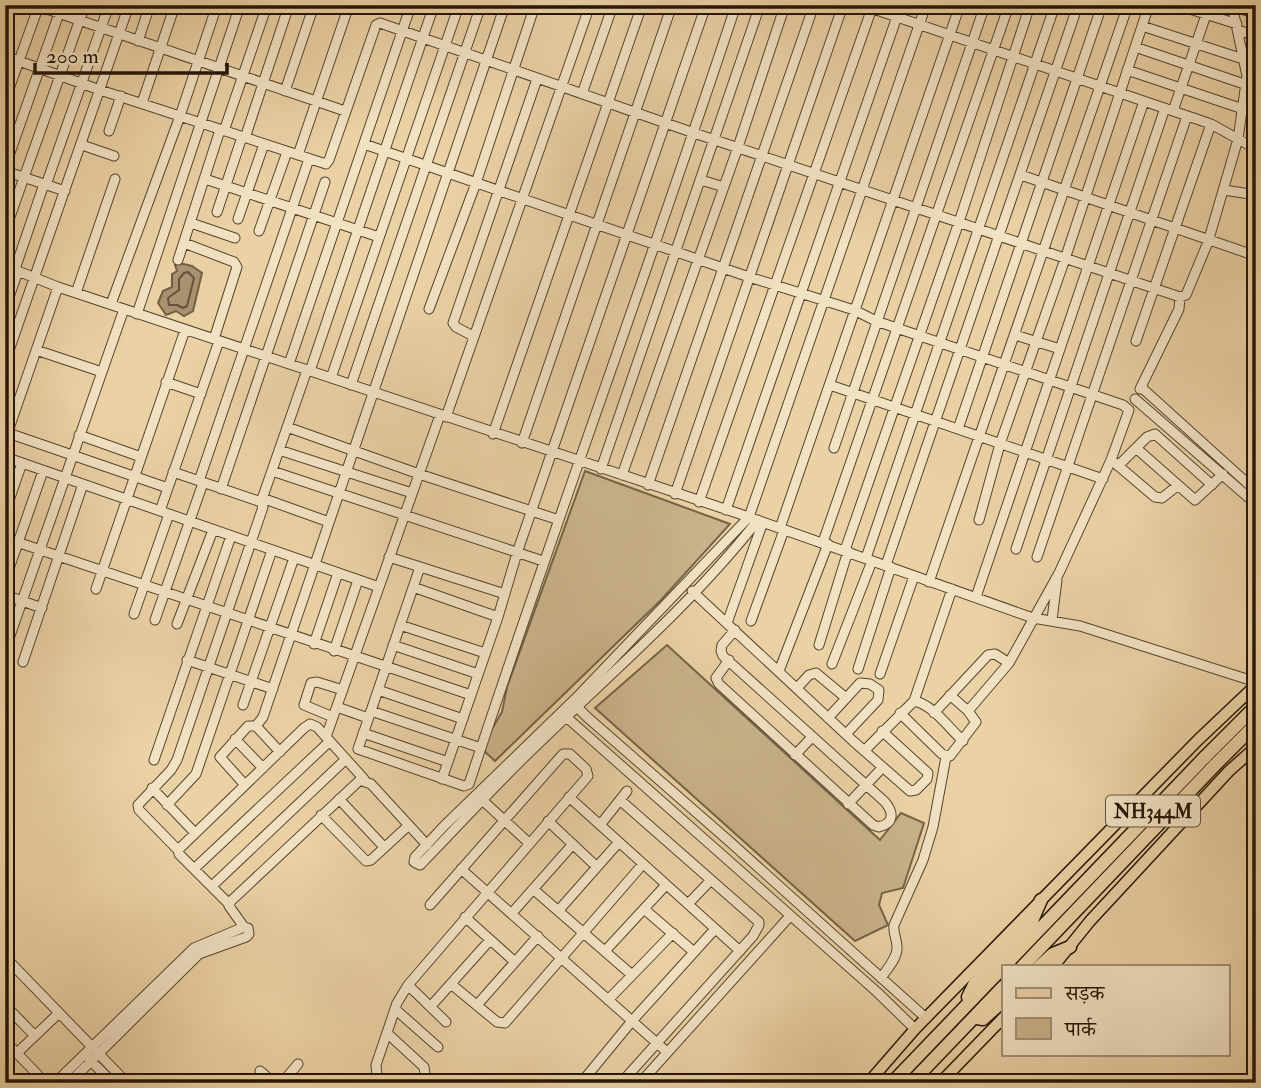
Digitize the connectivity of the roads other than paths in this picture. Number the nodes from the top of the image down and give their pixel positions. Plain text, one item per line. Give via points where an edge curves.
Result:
1 (85, 5) edge
2 (109, 5) edge
3 (129, 5) edge
4 (150, 5) edge
5 (176, 5) edge
6 (217, 5) edge
7 (240, 5) edge
8 (267, 5) edge
9 (289, 5) edge
10 (314, 5) edge
11 (349, 5) edge
12 (411, 5) edge
13 (434, 5) edge
14 (459, 5) edge
15 (481, 5) edge
16 (505, 5) edge
17 (535, 5) edge
18 (590, 5) edge
19 (613, 5) edge
20 (642, 5) edge
21 (672, 5) edge
22 (706, 5) edge
23 (736, 5) edge
24 (760, 5) edge
25 (785, 5) edge
26 (814, 5) edge
27 (843, 5) edge
28 (901, 5) edge
29 (926, 5) edge
30 (960, 5) edge
31 (985, 5) edge
32 (1009, 5) edge
33 (1030, 5) edge
34 (1055, 5) edge
35 (1078, 5) edge
36 (1102, 5) edge
37 (1128, 5) edge
38 (1149, 5) edge
39 (1177, 5) edge
40 (38, 6) edge
41 (869, 6) edge
42 (1232, 6) edge
43 (60, 9) edge
44 (1256, 14) edge
45 (1206, 15) junction
46 (897, 17) junction
47 (80, 20) junction
48 (919, 25) junction
49 (1142, 26) junction
50 (1238, 27) junction
51 (101, 28) junction
52 (402, 31) junction
53 (119, 34) junction
54 (949, 35) junction
55 (1256, 36) edge
56 (423, 38) junction
57 (138, 41) junction
58 (971, 43) junction
59 (1196, 43) junction
60 (445, 46) junction
61 (1135, 47) junction
62 (161, 48) junction
63 (993, 50) junction
64 (464, 52) junction
65 (5, 56) edge
66 (1014, 57) junction
67 (486, 60) junction
68 (19, 61) junction
69 (198, 61) junction
70 (1244, 62) junction
71 (1036, 64) junction
72 (1188, 65) junction
73 (40, 68) junction
74 (218, 68) junction
75 (1256, 69) edge
76 (513, 70) junction
77 (1127, 70) junction
78 (1056, 71) junction
79 (60, 76) junction
80 (242, 76) junction
81 (537, 79) junction
82 (1078, 79) junction
83 (80, 83) junction
84 (263, 83) junction
85 (1100, 84) junction
86 (562, 87) junction
87 (1181, 87) junction
88 (1249, 88) edge
89 (100, 90) junction
90 (285, 90) junction
91 (1119, 93) junction
92 (583, 94) junction
93 (121, 96) junction
94 (5, 100) edge
95 (316, 101) junction
96 (1144, 101) junction
97 (608, 102) junction
98 (142, 103) junction
99 (1169, 109) junction
100 (1243, 109) junction
101 (345, 111) junction
102 (636, 111) junction
103 (180, 116) junction
104 (1187, 116) junction
105 (200, 123) junction
106 (666, 123) junction
107 (1211, 124) junction
108 (109, 131) dead end
109 (222, 131) junction
110 (694, 133) junction
111 (244, 138) junction
112 (1238, 139) junction
113 (716, 140) junction
114 (264, 144) junction
115 (364, 144) junction
116 (82, 145) junction
117 (738, 147) junction
118 (1256, 149) edge
119 (385, 151) junction
120 (287, 152) junction
121 (298, 155) junction
122 (762, 155) junction
123 (114, 156) dead end
124 (405, 158) junction
125 (309, 159) junction
126 (790, 164) junction
127 (426, 165) junction
128 (5, 169) edge
129 (448, 173) junction
130 (816, 173) junction
131 (1021, 175) junction
132 (24, 177) junction
133 (115, 179) dead end
134 (205, 179) junction
135 (701, 180) junction
136 (841, 182) junction
137 (325, 183) dead end
138 (476, 183) junction
139 (1043, 183) junction
140 (45, 184) junction
141 (226, 186) junction
142 (724, 187) junction
143 (500, 190) junction
144 (862, 190) junction
145 (1064, 190) junction
146 (1224, 190) junction
147 (65, 191) junction
148 (247, 193) junction
149 (1256, 193) edge
150 (1085, 197) junction
151 (522, 198) junction
152 (892, 199) junction
153 (271, 201) junction
154 (1109, 205) junction
155 (915, 206) junction
156 (293, 208) junction
157 (217, 212) dead end
158 (1130, 212) junction
159 (937, 214) junction
160 (569, 215) junction
161 (314, 216) junction
162 (238, 219) dead end
163 (1152, 220) junction
164 (959, 222) junction
165 (191, 223) junction
166 (336, 223) junction
167 (598, 225) junction
168 (1175, 228) junction
169 (979, 229) junction
170 (357, 230) junction
171 (5, 231) edge
172 (259, 231) dead end
173 (628, 235) junction
174 (1000, 236) junction
175 (235, 237) dead end
176 (379, 237) junction
177 (1208, 242) junction
178 (184, 243) junction
179 (1022, 243) junction
180 (654, 244) junction
181 (1044, 249) junction
182 (677, 252) junction
183 (1256, 256) edge
184 (698, 259) junction
185 (1065, 259) junction
186 (178, 260) dead end
187 (1088, 267) junction
188 (724, 268) junction
189 (13, 269) edge
190 (1109, 274) junction
191 (35, 277) junction
192 (749, 277) junction
193 (1131, 281) junction
194 (775, 285) junction
195 (58, 287) junction
196 (1154, 289) junction
197 (76, 293) junction
198 (802, 293) junction
199 (1180, 298) junction
200 (824, 301) junction
201 (111, 304) junction
202 (5, 309) edge
203 (124, 309) junction
204 (429, 309) dead end
205 (854, 310) junction
206 (137, 314) junction
207 (876, 321) junction
208 (897, 328) junction
209 (185, 330) junction
210 (473, 335) junction
211 (920, 335) junction
212 (1015, 335) junction
213 (216, 340) junction
214 (1035, 341) junction
215 (1136, 341) dead end
216 (940, 343) junction
217 (244, 349) junction
218 (1060, 349) junction
219 (36, 350) junction
220 (961, 350) junction
221 (265, 356) junction
222 (982, 357) junction
223 (6, 360) edge
224 (289, 364) junction
225 (1004, 365) junction
226 (309, 371) junction
227 (102, 372) junction
228 (1025, 372) junction
229 (331, 378) junction
230 (1049, 380) junction
231 (166, 382) junction
232 (352, 385) junction
233 (830, 385) junction
234 (1071, 387) junction
235 (1141, 387) junction
236 (852, 392) junction
237 (373, 393) junction
238 (201, 394) junction
239 (1092, 395) junction
240 (1135, 399) junction
241 (874, 400) junction
242 (895, 407) junction
243 (1129, 410) junction
244 (916, 415) junction
245 (443, 416) junction
246 (936, 422) junction
247 (288, 427) junction
248 (958, 429) junction
249 (493, 433) junction
250 (79, 435) junction
251 (980, 435) junction
252 (6, 437) edge
253 (522, 443) junction
254 (1000, 444) junction
255 (834, 448) dead end
256 (1136, 448) junction
257 (279, 450) junction
258 (353, 451) junction
259 (553, 453) junction
260 (1025, 453) junction
261 (72, 455) junction
262 (5, 457) edge
263 (141, 457) junction
264 (1046, 460) junction
265 (579, 462) junction
266 (22, 463) junction
267 (1115, 463) junction
268 (1068, 467) junction
269 (601, 468) junction
270 (43, 471) junction
271 (272, 471) junction
272 (173, 472) junction
273 (346, 472) junction
274 (419, 474) junction
275 (1223, 474) junction
276 (622, 475) junction
277 (134, 477) junction
278 (64, 478) junction
279 (1102, 480) junction
280 (201, 482) junction
281 (83, 484) junction
282 (648, 485) junction
283 (1212, 485) junction
284 (1177, 486) junction
285 (168, 488) junction
286 (221, 489) junction
287 (1256, 491) edge
288 (340, 492) junction
289 (412, 493) junction
290 (675, 494) junction
291 (126, 499) junction
292 (262, 500) junction
293 (699, 502) junction
294 (1256, 504) edge
295 (726, 510) junction
296 (5, 512) edge
297 (532, 512) junction
298 (164, 513) junction
299 (405, 515) junction
300 (559, 520) junction
301 (757, 520) junction
302 (979, 520) dead end
303 (190, 522) junction
304 (329, 522) junction
305 (782, 529) junction
306 (213, 530) junction
307 (231, 536) junction
308 (5, 538) edge
309 (18, 543) junction
310 (252, 543) junction
311 (825, 543) junction
312 (1016, 549) dead end
313 (39, 550) junction
314 (272, 550) junction
315 (847, 550) junction
316 (517, 553) junction
317 (60, 557) junction
318 (389, 557) junction
319 (1037, 557) dead end
320 (294, 558) junction
321 (869, 559) junction
322 (543, 561) junction
323 (315, 565) junction
324 (888, 566) junction
325 (421, 567) junction
326 (102, 571) junction
327 (338, 573) junction
328 (1059, 573) junction
329 (914, 576) junction
330 (5, 580) edge
331 (358, 580) junction
332 (929, 582) junction
333 (685, 584) junction
334 (144, 586) junction
335 (379, 587) junction
336 (414, 587) junction
337 (96, 589) dead end
338 (952, 589) junction
339 (165, 593) junction
340 (695, 593) junction
341 (505, 594) junction
342 (5, 595) edge
343 (976, 597) junction
344 (186, 600) junction
345 (22, 601) junction
346 (206, 607) junction
347 (42, 608) junction
348 (134, 614) dead end
349 (227, 614) junction
350 (498, 617) junction
351 (1033, 618) junction
352 (155, 620) dead end
353 (1052, 620) junction
354 (248, 621) junction
355 (751, 621) dead end
356 (177, 624) dead end
357 (400, 625) junction
358 (731, 626) junction
359 (268, 628) junction
360 (291, 636) junction
361 (314, 644) junction
362 (393, 645) junction
363 (819, 645) dead end
364 (5, 650) edge
365 (334, 651) junction
366 (485, 653) junction
367 (354, 657) junction
368 (187, 660) junction
369 (729, 660) junction
370 (23, 662) dead end
371 (1009, 663) junction
372 (832, 664) dead end
373 (209, 667) junction
374 (386, 668) junction
375 (858, 669) dead end
376 (779, 671) junction
377 (230, 674) junction
378 (478, 674) junction
379 (880, 674) dead end
380 (251, 681) junction
381 (1256, 684) edge
382 (797, 688) junction
383 (273, 689) junction
384 (343, 690) junction
385 (378, 690) junction
386 (471, 695) junction
387 (950, 695) junction
388 (846, 698) junction
389 (914, 701) junction
390 (574, 704) junction
391 (243, 705) dead end
392 (1256, 706) edge
393 (968, 711) junction
394 (335, 712) junction
395 (900, 713) junction
396 (933, 713) junction
397 (369, 714) junction
398 (564, 714) junction
399 (828, 718) junction
400 (463, 719) junction
401 (1256, 724) edge
402 (256, 726) junction
403 (882, 731) junction
404 (363, 733) junction
405 (846, 734) junction
406 (812, 737) junction
407 (235, 739) junction
408 (328, 739) junction
409 (456, 739) junction
410 (1198, 740) junction
411 (963, 741) junction
412 (1256, 747) edge
413 (481, 748) junction
414 (864, 751) junction
415 (280, 752) junction
416 (795, 755) junction
417 (1214, 756) junction
418 (946, 757) junction
419 (346, 759) junction
420 (154, 760) dead end
421 (448, 762) junction
422 (883, 767) junction
423 (263, 768) junction
424 (1229, 771) junction
425 (365, 779) junction
426 (442, 779) junction
427 (469, 784) junction
428 (245, 785) junction
429 (867, 786) junction
430 (152, 788) junction
431 (627, 792) dead end
432 (569, 797) junction
433 (479, 798) junction
434 (339, 799) junction
435 (620, 800) junction
436 (848, 804) junction
437 (167, 805) junction
438 (321, 815) junction
439 (504, 820) junction
440 (548, 821) junction
441 (409, 825) junction
442 (600, 825) junction
443 (195, 833) junction
444 (619, 842) junction
445 (530, 843) junction
446 (427, 845) junction
447 (573, 845) junction
448 (384, 847) junction
449 (178, 850) junction
450 (643, 863) junction
451 (597, 867) junction
452 (194, 869) junction
453 (461, 869) junction
454 (711, 880) junction
455 (667, 885) junction
456 (212, 886) junction
457 (533, 889) junction
458 (487, 891) junction
459 (1041, 901) junction
460 (229, 904) junction
461 (688, 904) junction
462 (430, 905) dead end
463 (644, 909) junction
464 (559, 911) junction
465 (512, 913) junction
466 (790, 916) junction
467 (465, 917) junction
468 (715, 929) junction
469 (584, 932) junction
470 (673, 933) junction
471 (538, 936) junction
472 (490, 940) junction
473 (1070, 947) junction
474 (605, 951) junction
475 (740, 951) junction
476 (695, 952) junction
477 (561, 957) junction
478 (515, 962) junction
479 (8, 964) edge
480 (1007, 965) edge
481 (1024, 965) edge
482 (1041, 965) edge
483 (1055, 965) edge
484 (1002, 970) edge
485 (632, 975) junction
486 (881, 978) junction
487 (451, 984) junction
488 (408, 985) junction
489 (1002, 988) edge
490 (608, 1000) junction
491 (1002, 1002) edge
492 (5, 1005) edge
493 (477, 1005) junction
494 (431, 1006) junction
495 (395, 1009) junction
496 (962, 1010) junction
497 (59, 1013) junction
498 (926, 1018) junction
499 (973, 1018) junction
500 (1002, 1019) edge
501 (632, 1021) junction
502 (446, 1022) dead end
503 (915, 1029) junction
504 (387, 1033) junction
505 (35, 1036) junction
506 (5, 1041) edge
507 (657, 1043) junction
508 (438, 1047) dead end
509 (667, 1052) junction
510 (17, 1053) junction
511 (92, 1054) junction
512 (298, 1064) dead end
513 (260, 1071) dead end
514 (38, 1075) dead end
515 (5, 1078) edge
516 (9, 1083) edge
517 (55, 1083) edge
518 (69, 1083) edge
519 (113, 1083) edge
520 (127, 1083) edge
521 (274, 1083) edge
522 (282, 1083) edge
523 (384, 1083) edge
524 (419, 1083) edge
525 (581, 1083) edge
526 (621, 1083) edge
527 (640, 1083) edge
528 (869, 1083) edge
529 (892, 1083) edge
530 (911, 1083) edge
531 (940, 1083) edge

1 - 47 street
2 - 51 street
3 - 53 street
4 - 57 street
5 - 62 street
6 - 69 street
7 - 74 street
8 - 80 street
9 - 84 street
10 - 90 street
11 - 95 street
12 - 52 street
13 - 56 street
14 - 60 street
15 - 64 street
16 - 67 street
17 - 76 street
18 - 86 street
19 - 92 street
20 - 97 street
21 - 102 street
22 - 106 street
23 - 110 street
24 - 113 street
25 - 117 street
26 - 122 street
27 - 126 street
28 - 46 street
29 - 48 street
30 - 54 street
31 - 58 street
32 - 63 street
33 - 66 street
34 - 71 street
35 - 78 street
36 - 82 street
37 - 85 street
38 - 49 street
39 - 45 street
40 - 43 street
40 - 68 street
41 - 46 street
41 - 130 street
42 - 44 street
42 - 50 street
43 - 47 street
43 - 73 street
45 - 50 street
45 - 59 street
46 - 48 street
46 - 136 street
47 - 51 street
47 - 79 street
48 - 54 street
48 - 144 street
49 - 59 street
49 - 61 street
50 - 55 street
50 - 70 street
51 - 53 street
51 - 83 street
52 - 56 street
52 - 101 street via 376,25
52 - 115 street
53 - 57 street
53 - 89 street
54 - 58 street
54 - 152 street
56 - 60 street
56 - 119 street
57 - 62 street
58 - 63 street
58 - 155 street
59 - 70 street
59 - 72 street
60 - 64 street
60 - 124 street
61 - 72 street
61 - 77 street
62 - 69 street
62 - 98 street
63 - 66 street
63 - 159 street
64 - 67 street
64 - 127 street
65 - 68 street
66 - 71 street
66 - 164 street
67 - 76 street
67 - 129 street
68 - 73 street
68 - 94 street
69 - 74 street
69 - 103 street
70 - 75 street
70 - 88 street
71 - 78 street
71 - 169 street
72 - 87 street
72 - 88 street
73 - 79 street
73 - 128 street
74 - 80 street
74 - 105 street
76 - 81 street
76 - 138 street
77 - 87 street
77 - 91 street
78 - 82 street
78 - 131 street
79 - 83 street
79 - 132 street
80 - 84 street
80 - 109 street
81 - 86 street
81 - 143 street
82 - 85 street
82 - 139 street
83 - 89 street
83 - 140 street
84 - 90 street
84 - 111 street
85 - 91 street
85 - 145 street
86 - 92 street
86 - 151 street
87 - 99 street
87 - 100 street
88 - 100 street
89 - 93 street
89 - 116 street
90 - 95 street
91 - 96 street
91 - 150 street
92 - 97 street
93 - 98 street
93 - 108 street
95 - 101 street
95 - 121 street
96 - 99 street
96 - 154 street
97 - 102 street
97 - 160 street
98 - 103 street
99 - 104 street
99 - 158 street
100 - 112 street
101 - 125 street via 327,163
102 - 106 street
102 - 167 street
103 - 105 street
103 - 201 street
104 - 107 street
104 - 163 street
105 - 109 street
105 - 206 street
106 - 110 street
106 - 173 street
107 - 112 street
107 - 168 street
109 - 111 street
109 - 134 street
110 - 113 street
110 - 180 street
111 - 114 street
111 - 141 street
112 - 118 street
112 - 146 street
113 - 117 street
113 - 135 street
114 - 120 street
114 - 148 street
115 - 119 street
115 - 166 street
116 - 123 street
116 - 147 street
117 - 122 street
117 - 142 street
119 - 124 street
119 - 170 street
120 - 121 street
120 - 153 street
121 - 125 street
122 - 126 street
122 - 188 street
124 - 127 street
124 - 176 street
125 - 156 street
126 - 130 street
126 - 192 street
127 - 129 street
127 - 232 street
128 - 132 street
129 - 138 street
129 - 237 street
130 - 136 street
130 - 194 street
131 - 139 street
131 - 174 street
132 - 140 street
132 - 171 street
133 - 197 street
134 - 141 street
134 - 165 street
135 - 142 street
135 - 182 street
136 - 144 street
136 - 198 street
137 - 161 street
138 - 143 street
138 - 204 street
139 - 145 street
139 - 179 street
140 - 147 street
140 - 189 street
141 - 148 street
141 - 157 street
142 - 184 street
143 - 151 street
143 - 210 street via 453,323
144 - 152 street
144 - 200 street
145 - 150 street
145 - 181 street
146 - 149 street
146 - 177 street
147 - 191 street
148 - 153 street
148 - 162 street
150 - 154 street
150 - 185 street
151 - 160 street
151 - 210 street
152 - 155 street
152 - 205 street
153 - 156 street
153 - 172 street
154 - 158 street
154 - 187 street
155 - 159 street
155 - 207 street
156 - 161 street
156 - 217 street
158 - 163 street
158 - 190 street
159 - 164 street
159 - 208 street
160 - 167 street
160 - 249 street
161 - 166 street
161 - 221 street
163 - 168 street
163 - 193 street
164 - 169 street
164 - 211 street
165 - 175 street
165 - 178 street
166 - 170 street
166 - 224 street
167 - 173 street
167 - 253 street
168 - 177 street
168 - 196 street
169 - 174 street
169 - 216 street
170 - 176 street
170 - 226 street
173 - 180 street
173 - 259 street
174 - 179 street
174 - 220 street
176 - 229 street
177 - 183 street
177 - 199 street via 1186,295
178 - 186 street
178 - 213 street via 237,267
179 - 181 street
179 - 222 street
180 - 182 street
180 - 265 street
181 - 185 street
181 - 212 street
182 - 184 street
182 - 269 street
184 - 188 street
184 - 276 street
185 - 187 street
185 - 214 street
187 - 190 street
187 - 218 street
188 - 192 street
188 - 282 street
189 - 191 street
189 - 202 street
190 - 193 street
190 - 234 street
191 - 195 street
191 - 223 street
192 - 194 street
192 - 290 street
193 - 196 street
193 - 239 street
194 - 198 street
194 - 293 street
195 - 197 street
195 - 219 street
196 - 199 street
196 - 215 street
197 - 201 street
198 - 200 street
198 - 295 street
199 - 235 street
200 - 205 street
200 - 301 street
201 - 203 street
203 - 206 street
203 - 227 street
205 - 207 street
205 - 233 street
206 - 209 street
207 - 208 street
207 - 236 street
208 - 211 street
208 - 241 street
209 - 213 street
209 - 231 street
210 - 245 street
211 - 216 street
211 - 242 street
212 - 214 street
212 - 225 street
213 - 217 street
213 - 238 street
214 - 218 street
214 - 228 street
216 - 220 street
216 - 244 street
217 - 221 street
217 - 280 street
218 - 230 street
219 - 227 street
219 - 252 street
220 - 222 street
220 - 246 street
221 - 224 street
221 - 286 street
222 - 225 street
222 - 248 street
224 - 226 street
225 - 228 street
225 - 251 street
226 - 229 street
226 - 247 street
227 - 250 street
228 - 230 street
228 - 254 street
229 - 232 street
230 - 234 street
230 - 260 street
231 - 238 street
231 - 263 street
232 - 237 street
233 - 236 street
233 - 305 street
234 - 239 street
234 - 264 street
235 - 240 street
235 - 287 street
236 - 241 street
236 - 255 street
237 - 245 street
237 - 258 street
238 - 272 street
239 - 243 street
239 - 268 street
240 - 243 street
240 - 275 street
241 - 242 street
241 - 311 street
242 - 244 street
242 - 315 street
243 - 267 street
244 - 246 street
244 - 321 street
245 - 249 street
245 - 274 street
246 - 248 street
246 - 324 street
247 - 257 street
247 - 258 street
248 - 251 street
249 - 253 street
250 - 261 street
250 - 263 street
251 - 254 street
251 - 332 street
252 - 261 street
253 - 259 street
254 - 260 street
254 - 302 street
256 - 267 street
256 - 283 street via 1155,434
256 - 284 street
257 - 271 street
257 - 273 street
258 - 273 street
258 - 274 street
259 - 265 street
259 - 297 street
260 - 264 street
260 - 343 street
261 - 277 street
261 - 278 street
262 - 266 street
263 - 277 street
264 - 268 street
264 - 312 street
265 - 269 street
265 - 300 street
266 - 270 street
266 - 296 street
267 - 279 street
267 - 284 street via 1159,498
268 - 279 street
268 - 319 street
269 - 276 street
270 - 278 street
270 - 309 street
271 - 288 street
271 - 292 street
272 - 280 street
272 - 285 street
273 - 288 street
273 - 289 street
274 - 289 street
274 - 297 street
275 - 283 street
275 - 294 street
276 - 282 street
277 - 285 street
277 - 291 street
278 - 281 street
278 - 313 street
279 - 328 street
280 - 286 street
280 - 303 street
281 - 291 street
281 - 317 street
282 - 290 street
283 - 284 street via 1195,500
285 - 298 street
286 - 292 street
288 - 299 street
288 - 304 street
289 - 299 street
290 - 293 street
291 - 298 street
291 - 326 street
292 - 304 street
292 - 310 street
293 - 295 street
295 - 301 street
297 - 300 street
297 - 316 street
298 - 303 street
298 - 334 street
299 - 316 street
299 - 318 street
300 - 322 street
301 - 305 street
301 - 333 street
301 - 340 street
301 - 358 street
303 - 306 street
303 - 339 street
304 - 323 street
305 - 311 street
305 - 355 street
306 - 307 street
306 - 344 street
307 - 310 street
307 - 346 street
308 - 309 street
309 - 313 street
309 - 330 street
310 - 314 street
310 - 349 street
311 - 315 street
311 - 376 street
313 - 317 street
313 - 345 street
314 - 320 street
314 - 354 street
315 - 321 street
315 - 363 street
316 - 322 street
316 - 341 street
317 - 326 street
317 - 347 street
318 - 325 street
318 - 335 street
320 - 323 street
320 - 359 street
321 - 324 street
321 - 372 street
322 - 413 street
323 - 327 street
323 - 360 street
324 - 329 street
324 - 375 street
325 - 336 street
325 - 341 street
326 - 334 street
326 - 337 street
327 - 331 street
327 - 361 street
328 - 351 street
328 - 353 street
329 - 332 street
329 - 379 street
331 - 335 street
331 - 365 street
332 - 338 street
333 - 340 street
333 - 390 street
334 - 339 street
334 - 348 street
335 - 367 street
336 - 350 street
336 - 357 street
338 - 343 street
338 - 389 street
339 - 344 street
339 - 352 street
340 - 358 street
340 - 390 street
341 - 350 street
342 - 345 street
343 - 351 street
344 - 346 street
344 - 356 street
345 - 347 street
345 - 364 street
346 - 349 street
346 - 368 street
347 - 370 street
349 - 354 street
349 - 373 street
350 - 366 street
351 - 353 street
351 - 371 street
353 - 381 street
354 - 359 street
354 - 377 street
357 - 362 street
357 - 366 street
358 - 369 street via 721,649
358 - 376 street
359 - 360 street
359 - 380 street
360 - 361 street
360 - 383 street
361 - 365 street
362 - 374 street
362 - 378 street
365 - 367 street
366 - 378 street
367 - 374 street
367 - 384 street
368 - 373 street
368 - 420 street
369 - 406 street
369 - 416 street via 717,681
371 - 387 street via 988,655
371 - 393 street
373 - 377 street
373 - 430 street via 174,765
374 - 385 street
374 - 386 street
376 - 382 street
377 - 380 street
377 - 437 street via 197,774
378 - 386 street
380 - 383 street
380 - 391 street
381 - 410 main road
382 - 388 street via 816,673
382 - 399 street
383 - 402 street
384 - 394 street
384 - 394 street via 311,683 304,705
385 - 397 street
385 - 400 street
386 - 400 street
387 - 393 street
387 - 396 street
388 - 399 street
388 - 405 street via 863,682 880,692
389 - 395 street
389 - 396 street
390 - 398 street
390 - 486 street
392 - 417 highway, NH344M
393 - 411 street via 976,722
394 - 397 street
394 - 408 street
395 - 403 street
395 - 418 street
396 - 411 street
397 - 404 street
397 - 409 street
398 - 433 street
398 - 466 street
399 - 405 street
400 - 409 street
401 - 417 highway, NH344M
402 - 407 street via 248,726
402 - 415 street
403 - 414 street
403 - 422 street via 925,768 928,776 910,791
404 - 421 street
404 - 426 street via 360,751
405 - 414 street
406 - 416 street
406 - 429 street
407 - 423 street
407 - 428 street via 220,757
408 - 415 street via 310,724
408 - 419 street
408 - 452 street
409 - 413 street
409 - 421 street
410 - 424 main road
410 - 459 main road
411 - 418 street
412 - 424 main road
413 - 427 street
414 - 422 street
415 - 423 street
416 - 436 street
417 - 480 highway, NH344M
417 - 481 highway, NH344M
418 - 486 street via 933,827 894,925 895,955
419 - 425 street
419 - 456 street
421 - 426 street
422 - 429 street
423 - 428 street
424 - 473 main road
425 - 434 street
425 - 441 street
426 - 427 street
427 - 433 street
428 - 443 street
429 - 436 street
429 - 436 street via 892,810 889,821 873,825
430 - 437 street
430 - 449 street via 137,807
431 - 435 street
432 - 439 street via 588,774 565,752
432 - 440 street
432 - 442 street
433 - 439 street
433 - 446 street
433 - 446 street via 417,864 414,859
434 - 438 street
434 - 448 street
435 - 442 street
435 - 454 street
437 - 443 street
438 - 448 street via 363,860 371,860
438 - 460 street
439 - 445 street
439 - 453 street
440 - 445 street
440 - 447 street
441 - 446 street
441 - 448 street
442 - 444 street
443 - 449 street
444 - 450 street
444 - 451 street
445 - 458 street
447 - 451 street
447 - 457 street
449 - 452 street
450 - 455 street
450 - 469 street
451 - 464 street
452 - 456 street
453 - 458 street
453 - 462 street
454 - 461 street
454 - 475 street via 758,922 757,931
455 - 461 street
455 - 463 street
456 - 460 street
457 - 464 street
457 - 465 street
458 - 465 street
458 - 467 street
459 - 496 highway via 1031,923 975,983
459 - 498 main road
460 - 511 street via 244,926 194,948
461 - 468 street
463 - 470 street
463 - 474 street
464 - 469 street
465 - 471 street
466 - 503 street
466 - 509 street
467 - 472 street
467 - 488 street
468 - 475 street
468 - 476 street
469 - 474 street
469 - 477 street
470 - 476 street
470 - 485 street
471 - 477 street
471 - 478 street
472 - 478 street
472 - 487 street
473 - 482 highway
473 - 483 main road
474 - 485 street
475 - 507 street
476 - 501 street
477 - 490 street
477 - 493 street via 505,1023
478 - 493 street
479 - 497 street
484 - 496 highway, NH344M
485 - 490 street
486 - 498 street
487 - 493 street
487 - 494 street
488 - 494 street
488 - 495 street
489 - 499 highway
490 - 501 street
491 - 499 highway via 983,1019
492 - 505 street
494 - 502 street
495 - 504 street
495 - 508 street
496 - 529 highway, NH344M
497 - 505 street
497 - 511 street
498 - 503 main road
499 - 530 highway
500 - 531 main road
501 - 507 street
501 - 525 street
503 - 528 main road
504 - 523 street via 375,1072
504 - 524 street via 424,1068
505 - 510 street
506 - 510 street
507 - 509 street
507 - 526 street
509 - 527 street
510 - 514 street
511 - 517 street
511 - 518 street
511 - 519 street
511 - 520 street
512 - 522 street
513 - 521 street
515 - 516 street

